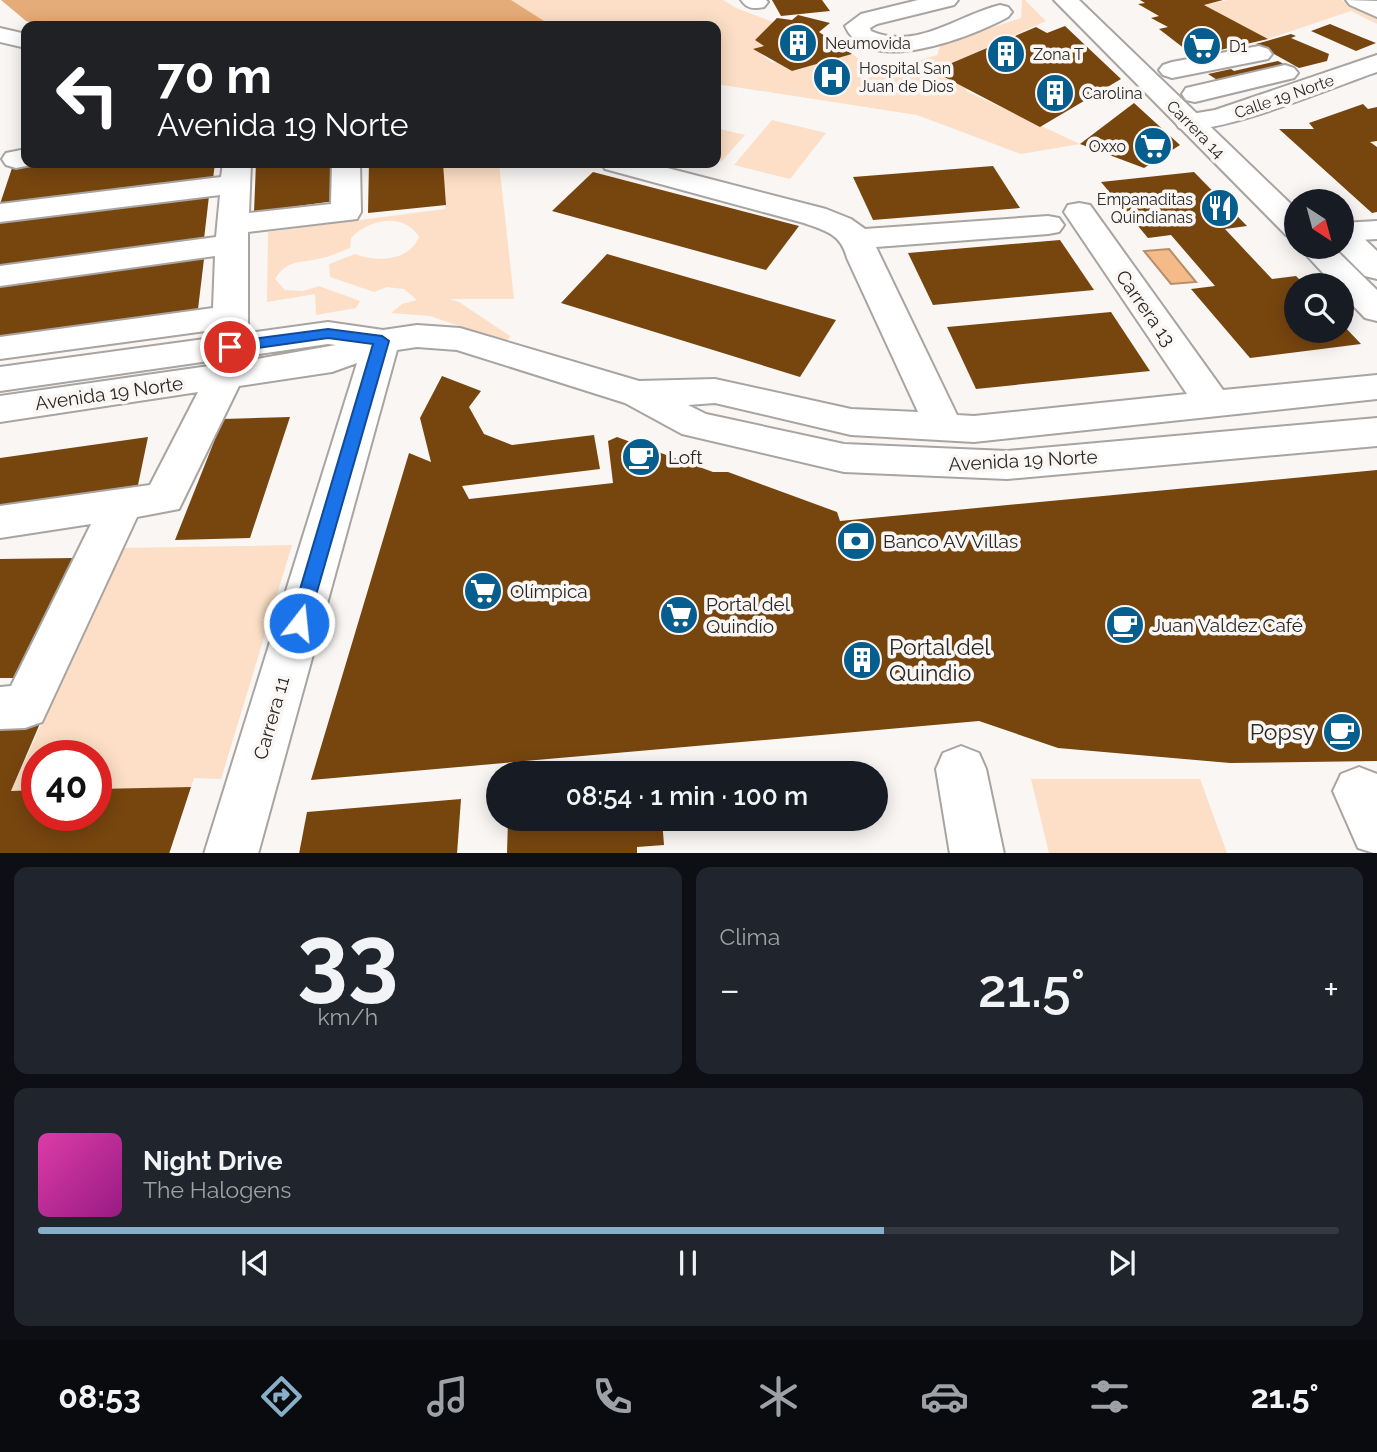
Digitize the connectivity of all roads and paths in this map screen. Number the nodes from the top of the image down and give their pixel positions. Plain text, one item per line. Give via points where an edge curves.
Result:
1 (946, 0) edge
2 (957, 0) edge
3 (1098, 0) edge
4 (1358, 0) edge
5 (1066, 1) edge
6 (1004, 6) edge
7 (1377, 10) edge
8 (0, 35) edge
9 (1135, 35) dead end
10 (21, 40) edge
11 (1377, 63) edge
12 (1290, 71) junction
13 (1343, 75) junction
14 (1192, 108) junction
15 (1219, 118) junction
16 (346, 168) edge
17 (634, 168) edge
18 (236, 173) edge
19 (1293, 189) edge
20 (1079, 212) dead end
21 (0, 213) edge
22 (1284, 213) edge
23 (1048, 225) dead end
24 (1377, 230) edge
25 (1354, 233) edge
26 (232, 234) junction
27 (858, 239) junction
28 (1354, 246) edge
29 (1327, 259) edge
30 (1377, 269) edge
31 (0, 276) edge
32 (1377, 310) edge
33 (382, 341) junction
34 (228, 347) junction
35 (0, 348) edge
36 (0, 379) edge
37 (1377, 387) edge
38 (638, 394) junction
39 (1213, 404) junction
40 (0, 409) edge
41 (944, 428) junction
42 (1377, 432) edge
43 (122, 504) junction
44 (0, 522) edge
45 (0, 708) edge
46 (961, 769) dead end
47 (231, 853) edge
48 (977, 853) edge

1 - 6 street via 869,19 858,26 861,35 878,43 899,44 983,22
2 - 6 street via 968,10
3 - 9 street
4 - 7 street
5 - 14 street, Carrera 14
8 - 10 street
11 - 13 street, Calle 19 Norte
12 - 13 street
12 - 14 street
12 - 14 street, Carrera 14 via 1260,54 1162,61
13 - 15 street, Calle 19 Norte
14 - 15 street, Calle 19 Norte
14 - 22 street, Carrera 14
15 - 19 street, Carrera 14
16 - 26 street via 346,212
17 - 27 street via 815,216
18 - 21 street
18 - 26 street
20 - 39 street, Carrera 13
23 - 27 street
24 - 25 street
26 - 31 street
26 - 34 street
27 - 41 street
28 - 30 street
29 - 32 street
33 - 34 street, Avenida 19 Norte via 332,360
33 - 38 street, Avenida 19 Norte via 417,336 460,339
33 - 47 street, Carrera 11
34 - 35 street
34 - 36 street, Avenida 19 Norte
34 - 40 street, Avenida 19 Norte
34 - 43 street via 163,498
37 - 39 street, Avenida 19 Norte
38 - 41 street, Avenida 19 Norte via 715,391 850,422
38 - 42 street, Avenida 19 Norte via 696,425 844,458 895,462 1007,465
39 - 41 street, Avenida 19 Norte via 974,429
43 - 44 street
43 - 45 street via 25,707
46 - 48 street

